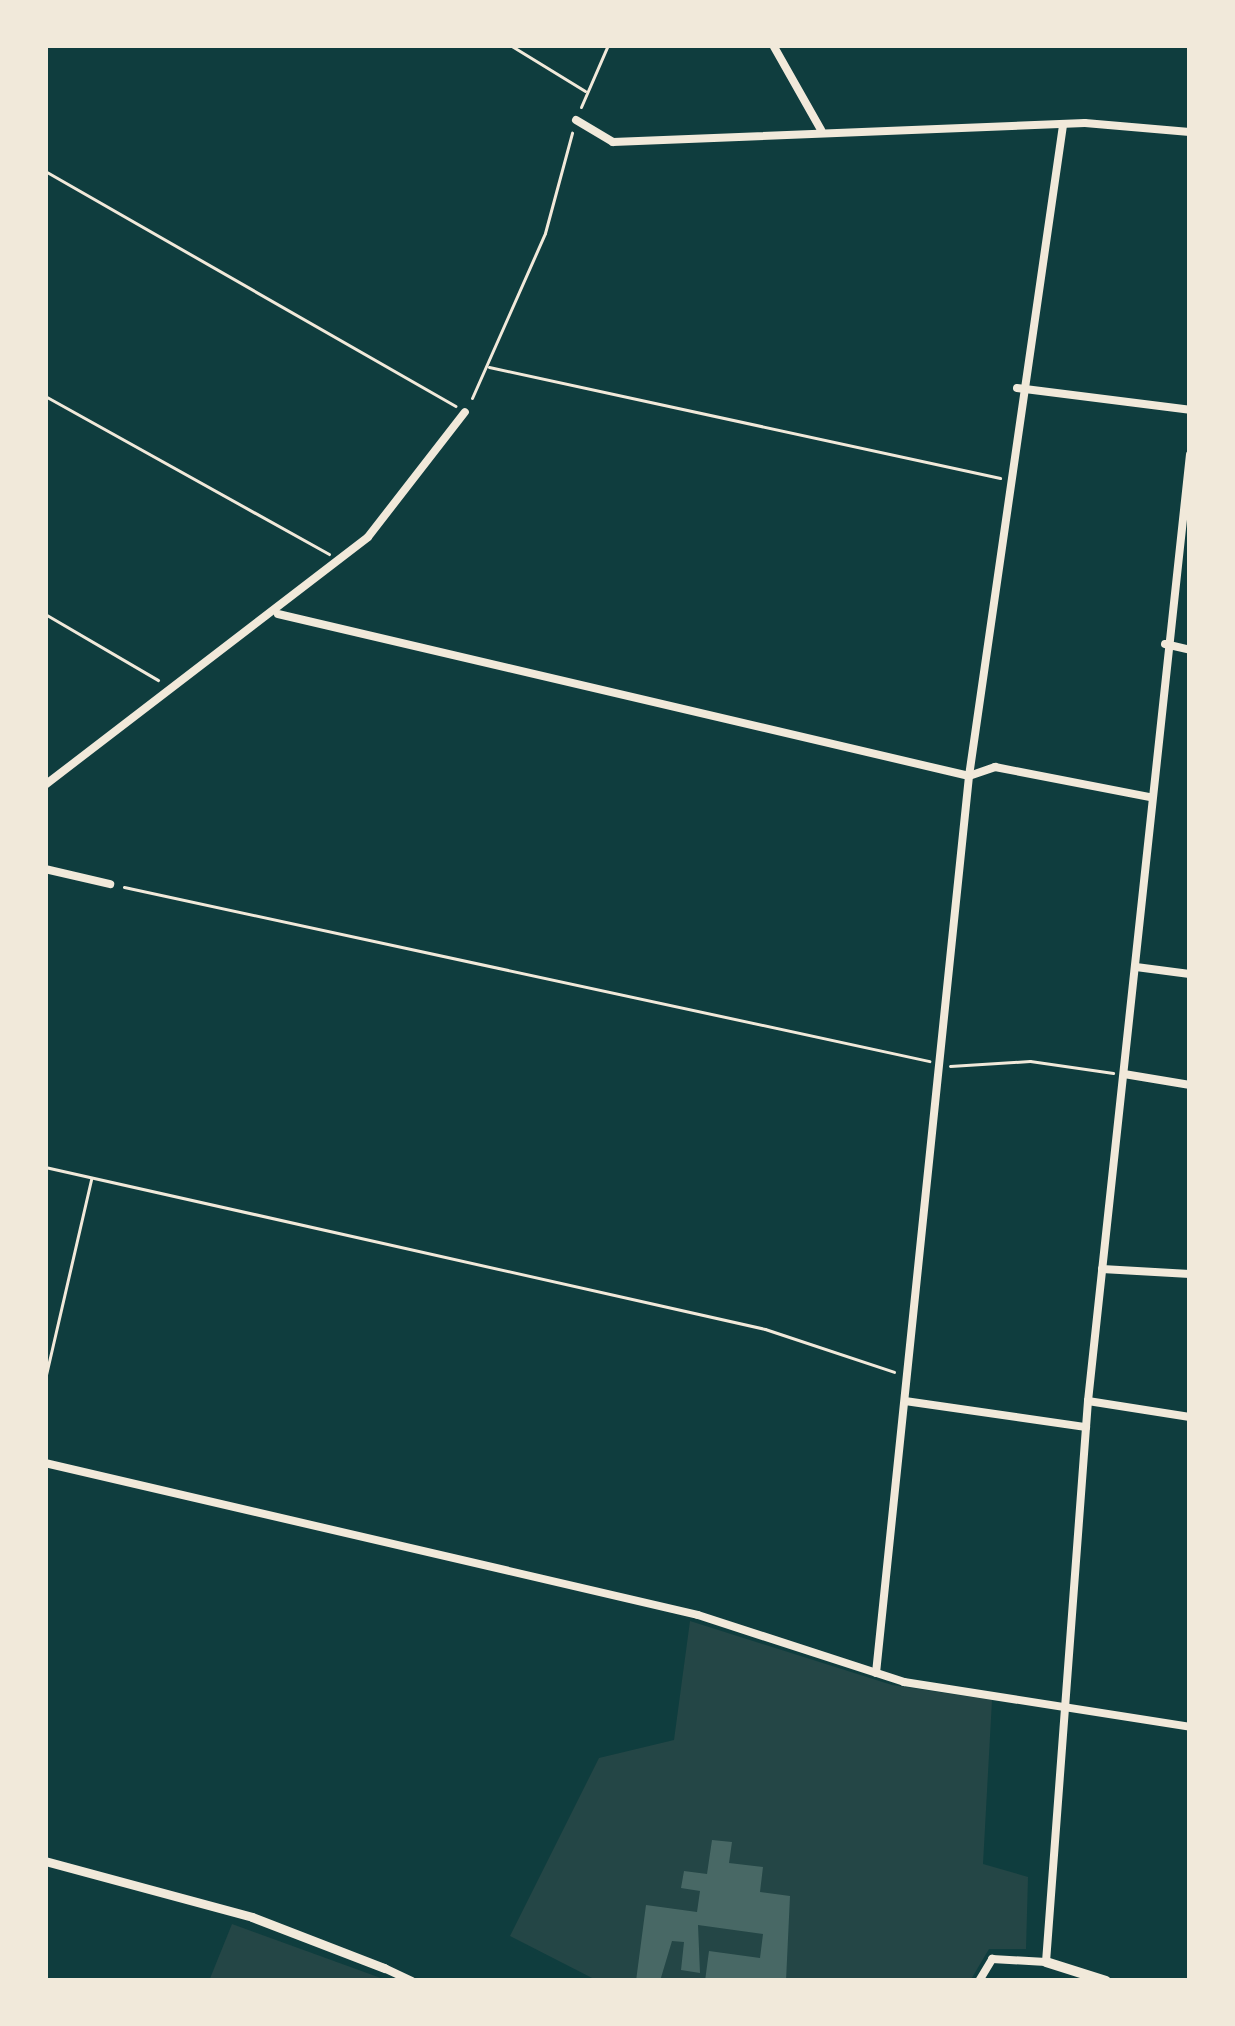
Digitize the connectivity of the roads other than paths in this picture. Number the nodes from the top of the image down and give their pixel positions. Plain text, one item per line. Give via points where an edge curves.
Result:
1 (773, 45) edge
2 (576, 120) road end
3 (1063, 124) junction
4 (820, 130) junction
5 (1190, 132) edge
6 (1017, 388) junction
7 (1190, 410) edge
8 (465, 412) road end
9 (1190, 454) edge
10 (278, 614) junction
11 (1165, 644) junction
12 (1190, 650) edge
13 (969, 776) junction
14 (45, 785) edge
15 (1150, 797) junction
16 (45, 869) edge
17 (110, 884) road end
18 (1136, 967) junction
19 (1190, 974) edge
20 (1124, 1074) junction
21 (1190, 1085) edge
22 (1102, 1268) junction
23 (1190, 1274) edge
24 (1088, 1400) junction
25 (905, 1401) junction
26 (1190, 1417) edge
27 (1086, 1427) junction
28 (45, 1463) edge
29 (876, 1673) junction
30 (1058, 1711) junction
31 (1190, 1726) edge
32 (45, 1861) edge
33 (1046, 1962) junction
34 (383, 1968) joint
35 (412, 1981) edge
36 (980, 1981) edge
37 (1106, 1981) edge

1 - 4 street
2 - 4 street via 613,142
3 - 4 street
3 - 5 street
3 - 6 street via 1051,248
6 - 7 street
6 - 13 street via 1013,481
8 - 10 street via 418,482
9 - 11 street
10 - 13 street
10 - 14 street
11 - 12 street
11 - 15 street
13 - 15 street via 995,767
13 - 25 street
15 - 18 street
16 - 17 street
18 - 19 street
18 - 20 street
20 - 21 street
20 - 22 street
22 - 23 street
22 - 24 street
24 - 26 street
24 - 27 street
25 - 27 street
25 - 29 street
27 - 30 street
28 - 29 street via 698,1615
29 - 30 street
30 - 31 street
30 - 33 street
32 - 34 street via 251,1917
33 - 36 street via 992,1958
33 - 37 main road
34 - 35 street

